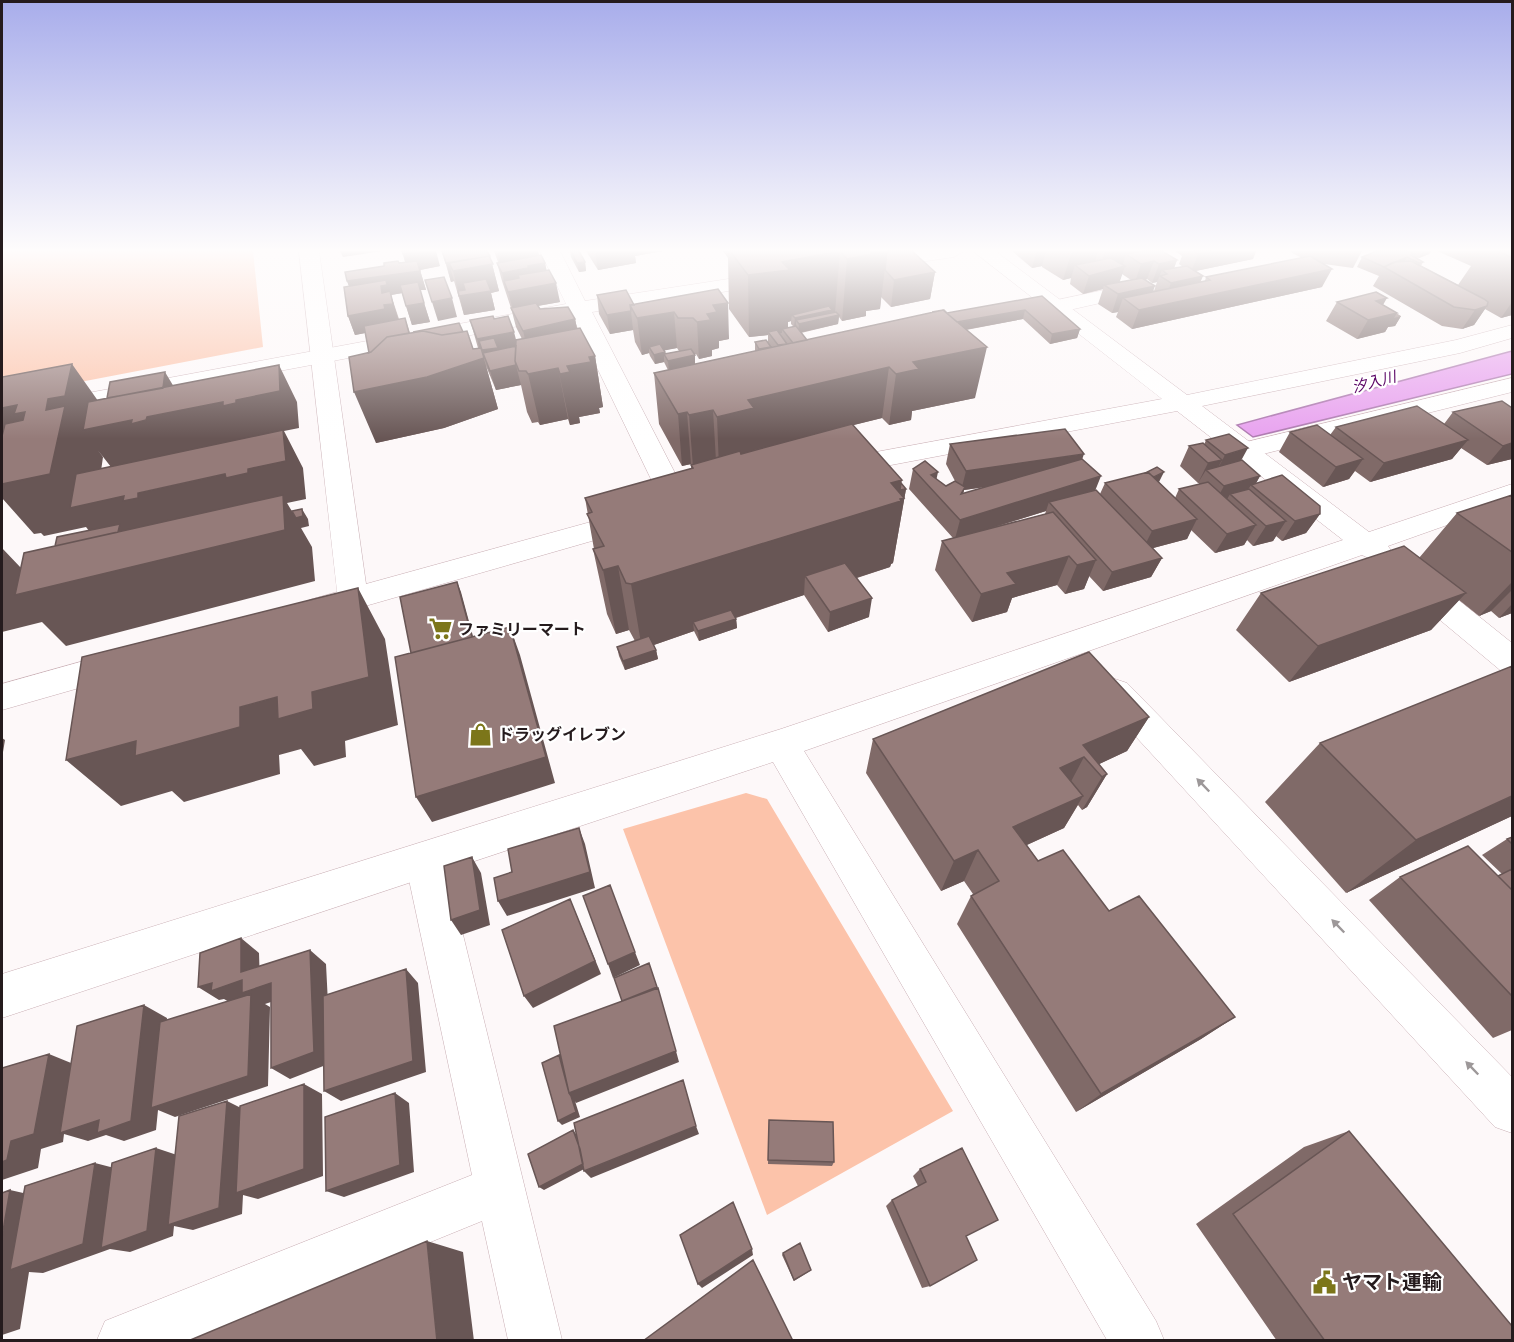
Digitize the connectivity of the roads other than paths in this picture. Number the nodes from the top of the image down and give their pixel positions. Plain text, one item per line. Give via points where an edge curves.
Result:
1 (316, 314) edge
2 (548, 314) edge
3 (582, 314) edge
4 (1065, 314) edge
5 (1512, 331) edge
6 (321, 355) junction
7 (1512, 385) edge
8 (1182, 403) junction
9 (2, 416) edge
10 (1243, 451) junction
11 (817, 472) edge
12 (1512, 493) edge
13 (1365, 542) junction
14 (353, 599) junction
15 (296, 615) edge
16 (1069, 644) junction
17 (149, 656) edge
18 (1512, 661) edge
19 (2, 697) edge
20 (781, 744) junction
21 (425, 861) junction
22 (2, 996) edge
23 (1512, 1110) edge
24 (499, 1189) junction
25 (124, 1341) edge
26 (535, 1341) edge
27 (1137, 1341) edge

1 - 6 street
2 - 6 street
3 - 14 street via 690,503
4 - 8 street
5 - 8 street via 1460,346
6 - 9 street
6 - 14 street
7 - 10 street
8 - 10 street
8 - 11 street
10 - 13 street
12 - 13 street
13 - 16 street
13 - 18 street
14 - 15 street
16 - 20 street
23 -> 16 street
17 - 19 street
20 - 21 street
20 - 27 street
21 - 22 street
21 - 24 street
24 - 25 street
24 - 26 street

